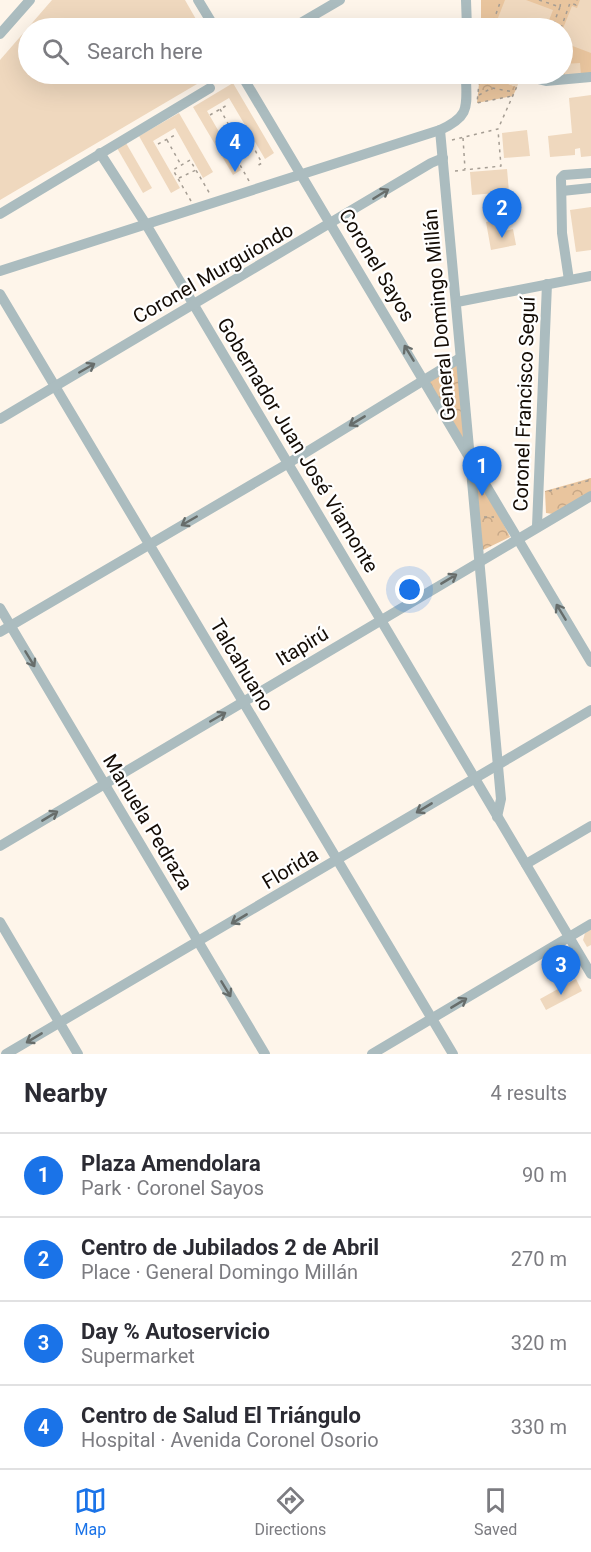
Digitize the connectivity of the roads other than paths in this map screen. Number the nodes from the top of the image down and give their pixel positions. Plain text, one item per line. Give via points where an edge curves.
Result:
1 (30, 0) edge
2 (198, 0) edge
3 (340, 0) edge
4 (468, 1) edge
5 (209, 18) edge
6 (309, 18) edge
7 (467, 18) edge
8 (0, 34) edge
9 (591, 77) edge
10 (573, 79) edge
11 (247, 84) edge
12 (465, 84) edge
13 (210, 88) dead end
14 (441, 136) junction
15 (100, 153) junction
16 (444, 158) junction
17 (591, 172) edge
18 (300, 175) junction
19 (591, 188) edge
20 (562, 191) junction
21 (0, 214) edge
22 (331, 224) junction
23 (147, 226) junction
24 (0, 271) edge
25 (591, 276) edge
26 (568, 280) junction
27 (547, 284) junction
28 (0, 294) edge
29 (457, 302) junction
30 (194, 305) junction
31 (460, 358) junction
32 (425, 380) junction
33 (54, 387) junction
34 (0, 419) edge
35 (469, 455) junction
36 (287, 464) junction
37 (591, 496) edge
38 (537, 526) junction
39 (518, 538) junction
40 (150, 544) junction
41 (479, 562) junction
42 (0, 608) edge
43 (381, 619) junction
44 (10, 626) junction
45 (0, 632) edge
46 (591, 662) edge
47 (244, 703) junction
48 (591, 710) edge
49 (497, 765) junction
50 (474, 778) junction
51 (104, 783) junction
52 (497, 817) junction
53 (591, 826) edge
54 (0, 846) edge
55 (336, 861) junction
56 (526, 864) junction
57 (0, 922) edge
58 (591, 924) edge
59 (569, 937) junction
60 (199, 943) junction
61 (591, 974) edge
62 (432, 1019) junction
63 (59, 1023) junction
64 (6, 1054) edge
65 (78, 1054) edge
66 (265, 1054) edge
67 (372, 1054) edge
68 (453, 1054) edge

1 - 8 street
2 - 5 street
3 - 6 street
4 - 7 street
9 - 10 street
11 - 18 street, Coronel Sayos
12 - 14 street via 463,116
13 - 15 street
14 - 16 street, General Domingo Millán
14 - 18 street
15 - 21 street
15 - 23 street, Gobernador Juan José Viamonte
22 -> 16 street, Coronel Murguiondo
16 - 29 street, General Domingo Millán
17 - 20 street via 562,176
18 - 22 street, Coronel Sayos
18 - 23 street
19 - 20 street
20 - 26 street
22 - 30 street, Coronel Murguiondo
32 -> 22 street, Coronel Sayos
23 - 24 street
23 - 30 street, Gobernador Juan José Viamonte
25 - 26 street
26 - 27 street
27 - 29 street
27 - 38 street, Coronel Francisco Seguí
28 - 33 street, Talcahuano
29 - 31 street, General Domingo Millán
33 -> 30 street, Coronel Murguiondo
30 - 36 street, Gobernador Juan José Viamonte
31 - 32 street
31 - 35 street, General Domingo Millán
32 - 35 street, Coronel Sayos
32 -> 36 street
33 - 34 street, Coronel Murguiondo
33 - 40 street, Talcahuano
35 - 39 street, Coronel Sayos
35 - 41 street, General Domingo Millán
36 -> 40 street
36 - 43 street, Gobernador Juan José Viamonte
37 - 38 street, Itapirú
38 - 39 street, Itapirú
39 - 41 street, Itapirú
46 -> 39 street, Coronel Sayos
40 - 44 street
40 - 47 street, Talcahuano
43 -> 41 street, Itapirú
41 - 49 street, General Domingo Millán
42 - 44 street, Manuela Pedraza
43 - 47 street, Itapirú
43 - 50 street, Gobernador Juan José Viamonte
44 - 45 street
44 -> 51 street, Manuela Pedraza
51 -> 47 street, Itapirú
47 - 55 street, Talcahuano
48 - 49 street, Florida
49 - 50 street, Florida
49 - 52 street, General Domingo Millán via 501,799
50 - 52 street, Gobernador Juan José Viamonte
50 -> 55 street, Florida
54 -> 51 street, Itapirú
51 - 60 street, Manuela Pedraza
52 - 56 street, Gobernador Juan José Viamonte
53 - 56 street
55 -> 60 street, Florida
55 - 62 street, Talcahuano
56 - 59 street, Gobernador Juan José Viamonte
57 - 63 street
58 - 59 street
59 - 61 street, Gobernador Juan José Viamonte
62 -> 59 street
60 - 63 street, Florida
60 -> 66 street, Manuela Pedraza
62 - 67 street
62 - 68 street, Talcahuano
63 -> 64 street, Florida
63 - 65 street

